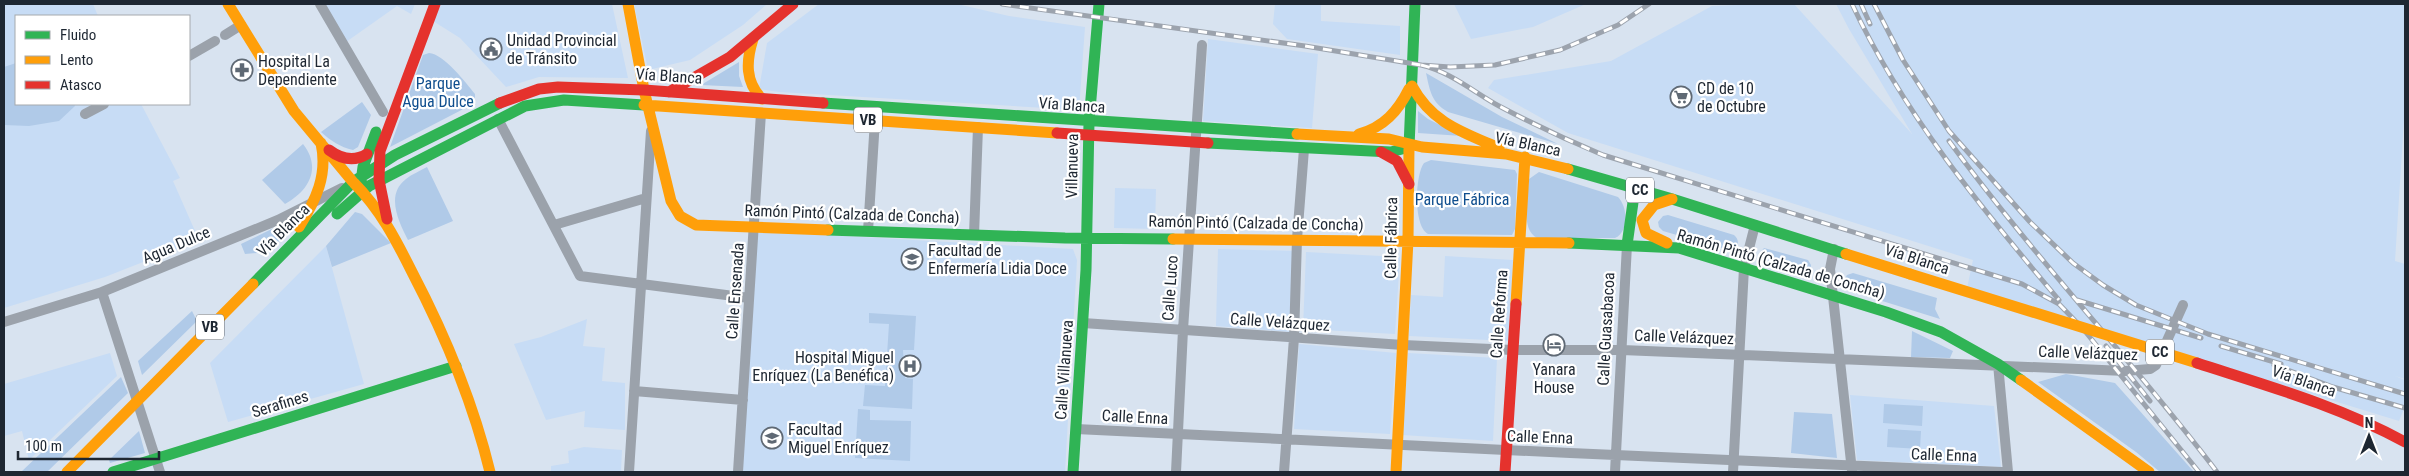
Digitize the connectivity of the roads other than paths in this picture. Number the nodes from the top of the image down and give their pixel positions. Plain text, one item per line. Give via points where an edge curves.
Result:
1 (228, 4) edge
2 (320, 4) edge
3 (426, 4) edge
4 (435, 4) edge
5 (628, 4) edge
6 (793, 4) edge
7 (1099, 4) edge
8 (1415, 4) edge
9 (241, 25) junction
10 (224, 35) dead end
11 (753, 39) junction
12 (215, 41) dead end
13 (1202, 45) dead end
14 (190, 55) edge
15 (705, 72) junction
16 (1411, 85) junction
17 (644, 90) junction
18 (670, 92) junction
19 (762, 99) junction
20 (102, 105) edge
21 (648, 105) junction
22 (384, 112) junction
23 (761, 112) junction
24 (85, 114) dead end
25 (651, 118) junction
26 (498, 119) junction
27 (875, 120) junction
28 (1089, 122) junction
29 (978, 127) junction
30 (1196, 128) junction
31 (1089, 135) junction
32 (1348, 137) junction
33 (1195, 141) junction
34 (321, 143) junction
35 (1409, 147) junction
36 (1304, 149) junction
37 (1381, 152) junction
38 (368, 154) junction
39 (1521, 156) junction
40 (378, 165) junction
41 (357, 180) junction
42 (380, 180) junction
43 (1409, 184) junction
44 (1635, 188) junction
45 (362, 190) junction
46 (646, 198) junction
47 (1672, 199) junction
48 (313, 203) junction
49 (554, 224) junction
50 (1755, 225) junction
51 (389, 226) junction
52 (754, 226) junction
53 (1643, 228) junction
54 (868, 231) junction
55 (974, 235) junction
56 (1122, 237) junction
57 (1189, 238) junction
58 (1087, 239) junction
59 (1297, 239) junction
60 (1408, 240) junction
61 (1521, 241) junction
62 (1626, 245) junction
63 (1645, 245) junction
64 (1679, 248) junction
65 (1834, 250) junction
66 (283, 253) junction
67 (1744, 268) junction
68 (1086, 270) junction
69 (641, 285) junction
70 (102, 292) junction
71 (1832, 294) junction
72 (749, 298) junction
73 (2183, 305) dead end
74 (4, 322) edge
75 (1083, 323) junction
76 (1183, 330) junction
77 (1294, 338) junction
78 (1404, 345) junction
79 (1512, 350) junction
80 (1622, 350) junction
81 (1740, 355) junction
82 (1839, 360) junction
83 (1998, 364) junction
84 (456, 366) junction
85 (634, 391) junction
86 (138, 400) junction
87 (743, 400) junction
88 (141, 413) junction
89 (1076, 429) junction
90 (1178, 434) junction
91 (1285, 438) junction
92 (2405, 442) edge
93 (1397, 445) junction
94 (1506, 451) junction
95 (1616, 455) junction
96 (156, 459) junction
97 (1734, 461) junction
98 (1852, 469) edge
99 (67, 472) edge
100 (83, 472) edge
101 (113, 472) edge
102 (160, 472) edge
103 (490, 472) edge
104 (630, 472) edge
105 (738, 472) edge
106 (1072, 472) edge
107 (1176, 472) edge
108 (1284, 472) edge
109 (1396, 472) edge
110 (1505, 472) edge
111 (1615, 472) edge
112 (1733, 472) edge
113 (2002, 472) edge
114 (2008, 472) edge
115 (2149, 472) edge

1 - 9 main road
2 - 22 street
3 - 22 main road
4 - 40 main road via 382,144
5 - 17 main road, Ramón Pintó (Calzada de Concha)
6 - 11 main road
7 - 28 main road, Villanueva
8 - 16 main road, Calle Fábrica
9 - 10 street
9 - 34 main road via 294,111
11 - 15 main road
11 - 19 main road via 749,49 748,74 752,88
12 - 14 street
13 - 30 street, Calle Luco
15 - 17 main road
15 - 18 main road
16 - 32 main road via 1398,109 1385,122 1367,133
16 - 35 main road, Calle Fábrica
16 - 39 main road via 1417,99 1433,116
17 - 18 main road, Vía Blanca / VB
17 - 21 main road, Ramón Pintó (Calzada de Concha)
17 - 40 main road, Vía Blanca / VB via 582,86 539,89 500,103
18 - 19 main road, Vía Blanca / VB
18 - 21 main road
19 - 28 main road, Vía Blanca / VB
20 - 24 street
21 - 23 main road, Vía Blanca / VB
21 - 25 main road, Ramón Pintó (Calzada de Concha)
21 - 26 main road, Vía Blanca / VB via 578,100 544,102 525,106
22 - 38 main road
23 - 27 main road, Vía Blanca / VB
23 - 52 street, Calle Ensenada
25 - 46 street
25 - 52 main road, Ramón Pintó (Calzada de Concha) via 666,181 679,216 696,226
26 - 42 main road, Vía Blanca / VB
26 - 49 street
27 - 29 main road, Vía Blanca / VB
27 - 54 street
28 - 30 main road, Vía Blanca / VB
28 - 31 main road, Villanueva
29 - 31 main road, Vía Blanca / VB
29 - 55 street
30 - 32 main road, Vía Blanca / VB
30 - 33 street, Calle Luco
31 - 33 main road, Vía Blanca / VB
31 - 58 main road, Villanueva
32 - 35 main road, Vía Blanca / VB via 1389,139
33 - 36 main road, Vía Blanca / VB
33 - 57 street, Calle Luco
34 - 38 main road via 333,153 350,159 360,159
34 - 41 main road
34 - 48 main road via 324,170
35 - 37 main road, Vía Blanca / VB
35 - 39 main road, Vía Blanca / CC via 1468,149
35 - 43 main road, Calle Fábrica
36 - 37 main road, Vía Blanca / VB
36 - 59 street
37 - 43 main road via 1397,161
38 - 41 main road
39 - 44 main road, Vía Blanca / CC
39 - 61 main road, Calle Reforma
40 - 41 main road, Vía Blanca / VB
40 - 42 main road
41 - 45 main road
41 - 48 street, Agua Dulce
41 - 66 main road, Vía Blanca / VB
42 - 45 main road, Vía Blanca / VB
42 - 51 main road
43 - 60 main road, Calle Fábrica
44 - 47 main road, Vía Blanca / CC
44 - 62 main road, Calle Guasabacoa
45 - 51 main road
45 - 88 main road, Vía Blanca / VB
46 - 49 street
46 - 69 street
47 - 50 main road, Vía Blanca / CC
47 - 53 main road via 1648,210 1642,220
48 - 66 main road
48 - 70 street, Agua Dulce
49 - 69 street via 580,276
50 - 65 main road, Vía Blanca / CC
50 - 67 street
51 - 84 main road via 437,320
52 - 54 main road, Ramón Pintó (Calzada de Concha)
52 - 72 street, Calle Ensenada
53 - 63 main road
53 - 64 main road via 1652,238
54 - 55 main road, Ramón Pintó (Calzada de Concha)
55 - 58 main road, Ramón Pintó (Calzada de Concha)
56 - 57 main road, Ramón Pintó (Calzada de Concha)
56 - 58 main road, Ramón Pintó (Calzada de Concha)
56 - 68 main road via 1100,246
57 - 59 main road, Ramón Pintó (Calzada de Concha)
57 - 76 street, Calle Luco
58 - 68 main road, Villanueva
59 - 60 main road, Ramón Pintó (Calzada de Concha)
59 - 77 street
60 - 61 main road, Ramón Pintó (Calzada de Concha)
60 - 78 main road, Calle Fábrica
61 - 62 main road, Ramón Pintó (Calzada de Concha)
61 - 79 main road, Calle Reforma
62 - 63 main road, Ramón Pintó (Calzada de Concha)
62 - 80 street, Calle Guasabacoa
63 - 64 main road, Ramón Pintó (Calzada de Concha)
64 - 67 main road, Ramón Pintó (Calzada de Concha)
65 - 71 street via 1830,269
65 - 92 main road, Vía Blanca / CC, bridge via 2311,399 2374,425
66 - 86 main road, Vía Blanca / VB
67 - 71 main road, Ramón Pintó (Calzada de Concha)
67 - 81 street
68 - 75 main road, Calle Villanueva
69 - 72 street
69 - 85 street
70 - 74 street, Agua Dulce
70 - 86 street
71 - 82 street
71 - 83 main road, Ramón Pintó (Calzada de Concha) via 1941,332
72 - 87 street, Calle Ensenada
73 - 83 street, Calle Velázquez via 2156,365 2150,369 2116,371
75 - 76 street, Calle Velázquez
75 - 89 main road, Calle Villanueva
76 - 77 street, Calle Velázquez
76 - 90 street, Calle Luco
77 - 78 street, Calle Velázquez
77 - 91 street
78 - 79 street, Calle Velázquez
78 - 93 main road, Calle Fábrica
79 - 80 street, Calle Velázquez
79 - 94 main road, Calle Reforma
80 - 81 street, Calle Velázquez
80 - 95 street, Calle Guasabacoa
81 - 82 street, Calle Velázquez
81 - 97 street
82 - 83 street, Calle Velázquez
82 - 98 street
83 - 114 street
83 - 115 main road, Ramón Pintó (Calzada de Concha)
84 - 96 main road, Serafines
84 - 103 main road
85 - 87 street
85 - 104 street
86 - 88 street
86 - 99 main road, Vía Blanca / VB
87 - 105 street, Calle Ensenada
88 - 96 street
88 - 100 main road, Vía Blanca / VB
89 - 90 street, Calle Enna
89 - 106 main road, Calle Villanueva
90 - 91 street, Calle Enna
90 - 107 street, Calle Luco
91 - 93 street, Calle Enna
91 - 108 street
93 - 94 street, Calle Enna
93 - 109 main road, Calle Fábrica
94 - 95 street, Calle Enna
94 - 110 main road, Calle Reforma
95 - 97 street, Calle Enna
95 - 111 street, Calle Guasabacoa
96 - 101 main road, Serafines
96 - 102 street
97 - 98 street, Calle Enna
97 - 112 street
98 - 113 street, Calle Enna

